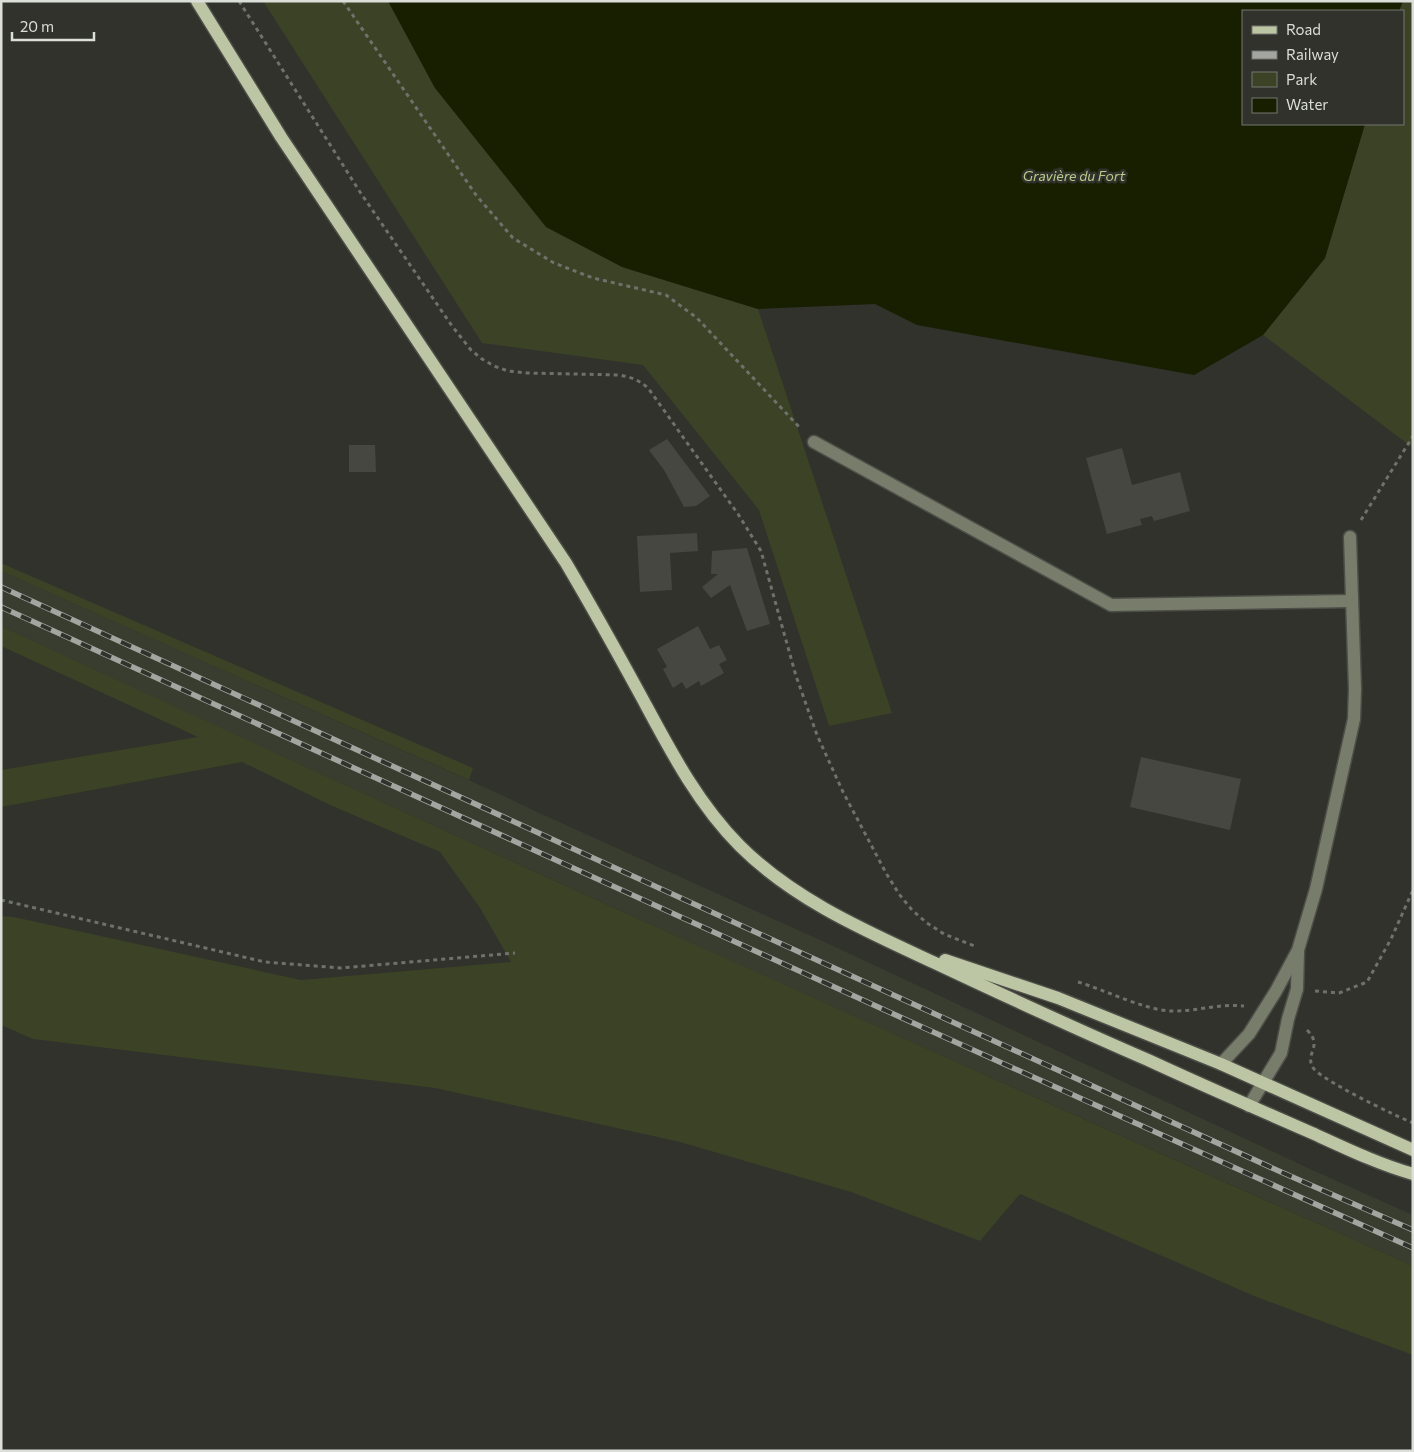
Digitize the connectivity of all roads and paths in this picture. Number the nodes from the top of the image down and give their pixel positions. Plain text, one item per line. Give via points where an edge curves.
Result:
1 (197, 1) edge
2 (240, 1) edge
3 (343, 1) edge
4 (1413, 436) edge
5 (814, 442) joint
6 (1350, 538) joint
7 (1352, 601) junction
8 (1413, 890) edge
9 (1, 900) edge
10 (890, 942) junction
11 (979, 948) dead end
12 (1298, 950) junction
13 (515, 953) dead end
14 (1077, 982) dead end
15 (1297, 989) junction
16 (1248, 1006) dead end
17 (1302, 1027) dead end
18 (1221, 1064) junction
19 (1263, 1083) junction
20 (1249, 1106) junction
21 (1413, 1123) edge
22 (1413, 1150) edge
23 (1413, 1174) edge

1 - 10 main road via 281,137 566,564 665,741 714,816 766,870 824,908
2 - 11 path via 360,192 471,350 488,363 508,371 630,377 643,383 657,400 761,551 796,676 817,735 842,792 886,873 912,910 927,923 944,934
3 - 5 path via 476,195 513,238 554,262 593,278 666,295 697,318
4 - 6 path
5 - 7 lane via 1111,605
6 - 7 lane
7 - 12 lane via 1354,719 1316,889
8 - 15 path via 1392,939 1367,982 1339,993
9 - 13 path via 266,962 341,968
10 - 18 main road via 1058,998
10 - 20 main road
12 - 15 lane
12 - 18 lane via 1249,1034
14 - 16 path via 1169,1011
15 - 19 lane via 1281,1052
17 - 21 path via 1312,1034 1314,1040 1311,1059 1316,1072
18 - 19 main road
19 - 20 lane
19 - 22 main road
20 - 23 main road

